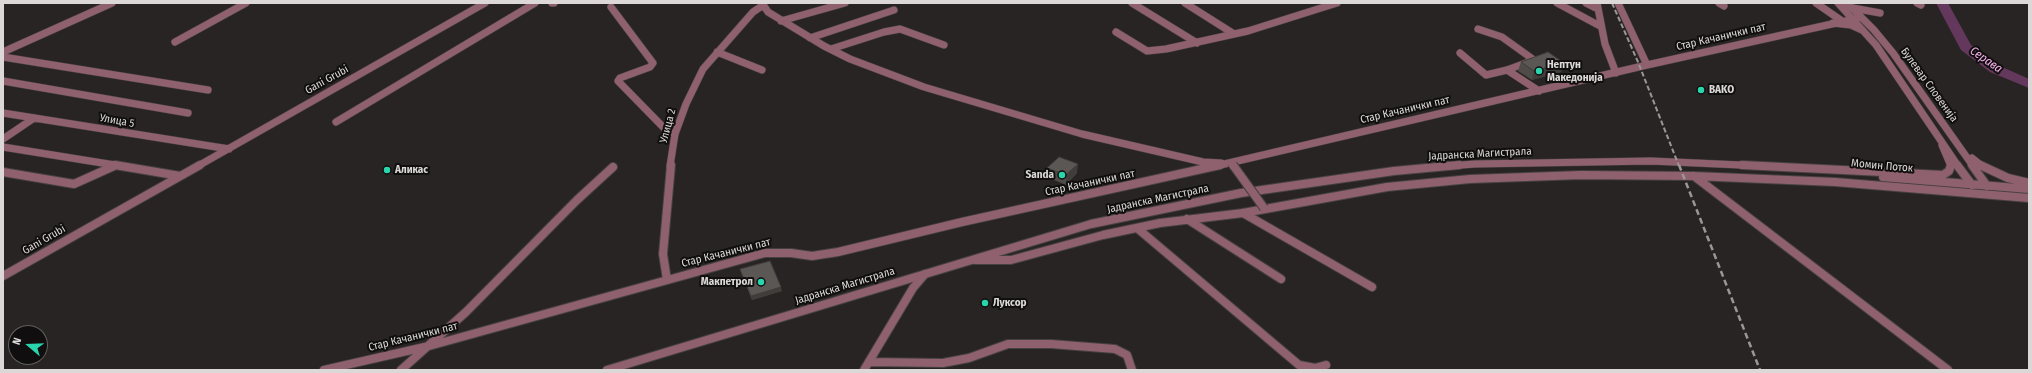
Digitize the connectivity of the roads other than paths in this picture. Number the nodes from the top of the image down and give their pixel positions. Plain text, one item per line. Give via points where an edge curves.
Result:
1 (112, 3) edge
2 (246, 3) edge
3 (484, 3) edge
4 (535, 3) edge
5 (845, 3) edge
6 (1132, 3) edge
7 (1185, 3) edge
8 (1337, 3) edge
9 (1557, 3) edge
10 (1586, 3) edge
11 (1618, 3) edge
12 (1816, 3) edge
13 (1838, 3) edge
14 (762, 4) edge
15 (1849, 5) edge
16 (1597, 6) edge
17 (611, 7) dead end
18 (894, 10) dead end
19 (1880, 13) dead end
20 (1858, 18) junction
21 (781, 21) junction
22 (1842, 22) junction
23 (1833, 23) junction
24 (1600, 26) junction
25 (1478, 29) dead end
26 (1865, 31) junction
27 (1116, 32) dead end
28 (1234, 34) junction
29 (810, 38) junction
30 (175, 42) dead end
31 (1197, 42) junction
32 (944, 45) dead end
33 (831, 49) junction
34 (3, 52) edge
35 (717, 52) junction
36 (1460, 54) dead end
37 (3, 57) edge
38 (1901, 64) junction
39 (1647, 65) junction
40 (762, 70) dead end
41 (1508, 70) junction
42 (1616, 73) junction
43 (3, 81) edge
44 (208, 90) dead end
45 (1539, 91) junction
46 (3, 113) edge
47 (188, 113) dead end
48 (34, 118) junction
49 (336, 122) dead end
50 (675, 134) junction
51 (3, 139) edge
52 (1942, 145) junction
53 (3, 147) edge
54 (229, 149) junction
55 (1231, 163) junction
56 (1732, 164) junction
57 (114, 166) junction
58 (613, 167) dead end
59 (3, 172) edge
60 (180, 176) junction
61 (1694, 176) junction
62 (2029, 183) edge
63 (1972, 184) junction
64 (1987, 186) junction
65 (2029, 189) edge
66 (2029, 198) edge
67 (1264, 208) junction
68 (1243, 213) junction
69 (1187, 219) junction
70 (1137, 228) junction
71 (972, 260) junction
72 (925, 274) junction
73 (3, 276) edge
74 (1281, 279) dead end
75 (667, 280) junction
76 (1372, 287) dead end
77 (429, 346) junction
78 (870, 362) junction
79 (1326, 365) dead end
80 (324, 370) edge
81 (401, 370) edge
82 (607, 370) edge
83 (864, 370) edge
84 (1132, 370) edge
85 (1948, 370) edge

1 - 34 street
2 - 30 street
3 - 54 street, Gani Grubi
4 - 49 street
5 - 21 street
6 - 31 street
7 - 28 street
8 - 28 street
9 - 24 street
10 - 16 street
11 - 39 street
12 - 22 street
13 - 20 street, Булевар Словенија
14 - 21 street
14 - 35 street, Улица 2
15 - 19 street via 1864,11
15 - 20 street, Булевар Словенија
16 - 24 street
17 - 50 street via 653,63 650,67 618,81 665,129
18 - 29 street
20 - 22 street, Стар Качанички пат
20 - 26 street, Булевар Словенија
20 - 38 street, Булевар Словенија
21 - 29 street
22 - 23 street, Стар Качанички пат
23 - 26 street via 1851,25
23 - 39 street, Стар Качанички пат
24 - 42 street
25 - 41 street via 1502,37 1534,60
26 - 52 street, Булевар Словенија
27 - 31 street via 1148,51
28 - 31 street
29 - 33 street
32 - 33 street via 900,29
33 - 55 street via 878,70 924,86 1082,134 1203,162
35 - 40 street
35 - 50 street, Улица 2 via 697,79
36 - 41 street via 1486,75
37 - 44 street
38 - 62 street via 1979,165 2008,178
38 - 64 street, Булевар Словенија
39 - 42 street, Стар Качанички пат
41 - 45 street
42 - 45 street, Стар Качанички пат
43 - 47 street
45 - 55 street, Стар Качанички пат
46 - 48 street, Улица 5
48 - 51 street
48 - 54 street, Улица 5
50 - 75 street, Улица 2 via 663,254
52 - 56 street via 1951,165 1949,171 1943,175
52 - 63 street, Булевар Словенија
53 - 57 street
54 - 60 street, Gani Grubi
55 - 67 street, bridge
55 - 75 street, Стар Качанички пат via 838,252 812,256 765,253
56 - 63 street, Момин Поток
56 - 71 street, Јадранска Магистрала via 1651,161 1553,162 1394,170 1241,193 1106,221
57 - 59 street via 74,184
57 - 60 street
58 - 77 street
60 - 73 street, Gani Grubi
61 - 66 street via 1835,182
61 - 67 street via 1581,175 1470,179 1387,187
61 - 85 street
63 - 64 street, Момин Поток
64 - 65 street, Момин Поток
67 - 68 street
68 - 69 street
68 - 76 street
69 - 70 street
69 - 74 street
70 - 71 street via 1011,260
70 - 79 street via 1299,365 1315,368
71 - 72 street, Јадранска Магистрала
72 - 78 street via 913,288
72 - 82 street, Јадранска Магистрала
75 - 77 street, Стар Качанички пат
77 - 80 street, Стар Качанички пат
77 - 81 street
78 - 83 street
78 - 84 street via 943,363 969,358 1008,344 1051,344 1115,350 1127,355

